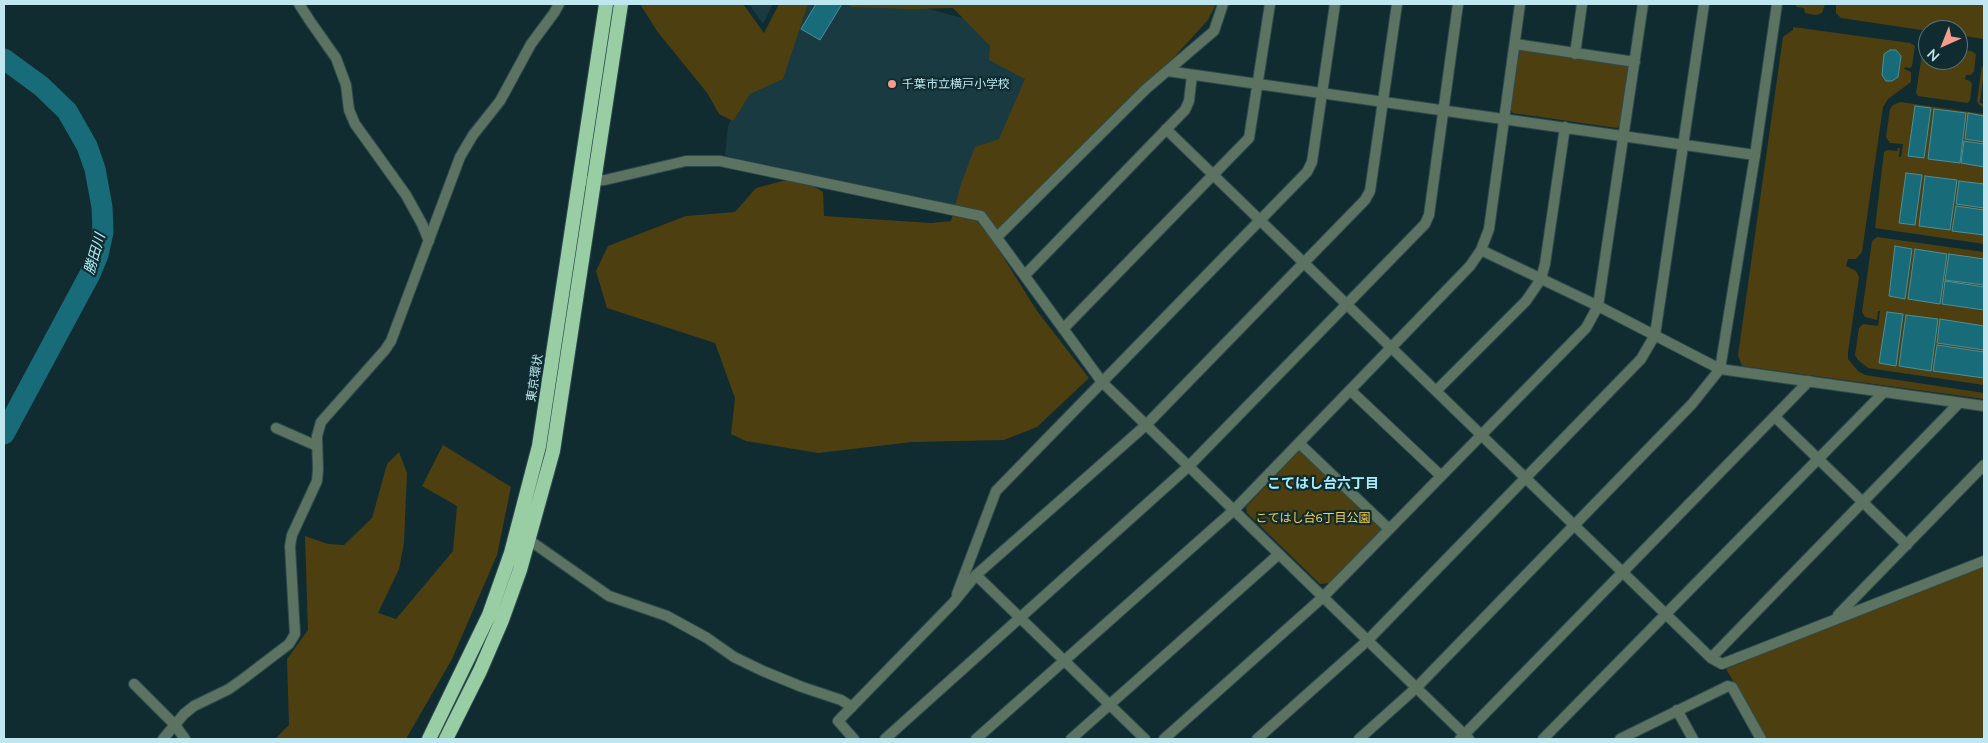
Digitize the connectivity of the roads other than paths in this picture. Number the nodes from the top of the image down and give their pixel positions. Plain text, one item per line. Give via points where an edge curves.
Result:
1 (299, 4) edge
2 (559, 4) edge
3 (606, 4) edge
4 (621, 4) edge
5 (1223, 4) edge
6 (1270, 4) edge
7 (1335, 4) edge
8 (1397, 4) edge
9 (1458, 4) edge
10 (1520, 4) edge
11 (1582, 4) edge
12 (1644, 4) edge
13 (1704, 4) edge
14 (1777, 4) edge
15 (1514, 44) junction
16 (1575, 54) junction
17 (1635, 62) junction
18 (1167, 71) junction
19 (1192, 75) junction
20 (1257, 84) junction
21 (1322, 93) junction
22 (1383, 101) junction
23 (1443, 110) junction
24 (1503, 120) junction
25 (1564, 127) junction
26 (1166, 129) junction
27 (1624, 136) junction
28 (1684, 144) junction
29 (1755, 154) junction
30 (1213, 175) junction
31 (579, 181) junction
32 (594, 182) junction
33 (1260, 220) junction
34 (997, 237) junction
35 (429, 241) junction
36 (1482, 250) junction
37 (1304, 263) junction
38 (1025, 275) junction
39 (1540, 279) junction
40 (1347, 305) junction
41 (1598, 306) junction
42 (1063, 329) junction
43 (1655, 335) junction
44 (1392, 348) junction
45 (1720, 369) junction
46 (1102, 382) junction
47 (1808, 382) junction
48 (1350, 390) junction
49 (1436, 391) junction
50 (1884, 392) junction
51 (1959, 403) junction
52 (1984, 406) edge
53 (1775, 417) junction
54 (1146, 424) junction
55 (276, 428) dead end
56 (1481, 434) junction
57 (1299, 443) junction
58 (317, 446) junction
59 (1817, 458) junction
60 (1984, 465) edge
61 (1189, 466) junction
62 (1440, 475) junction
63 (1526, 478) junction
64 (1863, 502) junction
65 (1234, 510) junction
66 (1574, 525) junction
67 (1389, 528) junction
68 (529, 540) junction
69 (1907, 545) junction
70 (1984, 553) edge
71 (1279, 554) junction
72 (1984, 561) edge
73 (1972, 566) junction
74 (1622, 572) junction
75 (976, 575) junction
76 (1323, 597) junction
77 (953, 603) junction
78 (1666, 614) junction
79 (1020, 618) junction
80 (1834, 619) junction
81 (1368, 640) junction
82 (1711, 658) junction
83 (1065, 661) junction
84 (134, 684) dead end
85 (1416, 688) junction
86 (1110, 705) junction
87 (852, 707) junction
88 (1677, 710) junction
89 (175, 724) junction
90 (1464, 738) edge
91 (1623, 738) edge
92 (163, 739) edge
93 (185, 739) edge
94 (429, 739) edge
95 (446, 739) edge
96 (854, 739) edge
97 (885, 739) edge
98 (976, 739) edge
99 (1071, 739) edge
100 (1145, 739) edge
101 (1164, 739) edge
102 (1257, 739) edge
103 (1359, 739) edge
104 (1543, 739) edge
105 (1693, 739) edge
106 (1761, 739) edge

1 - 35 street via 336,58 346,85 348,110 354,124 406,195
2 - 35 street via 531,44 500,101 460,157
3 - 31 highway, 東京環状
4 - 32 highway
5 - 18 street via 1214,31
6 - 20 street
7 - 21 street
8 - 22 street
9 - 23 street
10 - 15 street
11 - 16 street
12 - 17 street
13 - 28 street
14 - 29 street
15 - 16 street
15 - 24 street
16 - 17 street
17 - 27 street
18 - 19 street
18 - 34 street
19 - 20 street
19 - 26 street via 1185,110
20 - 21 street
20 - 30 street via 1249,138
21 - 22 street
21 - 33 street via 1312,162 1307,172
22 - 23 street
22 - 37 street via 1370,191
23 - 24 street
23 - 40 street via 1429,215 1425,224
24 - 25 street
24 - 36 street via 1489,229
25 - 27 street
25 - 39 street via 1545,264
26 - 30 street
26 - 38 street
27 - 28 street
27 - 41 street
28 - 29 street
28 - 43 street
29 - 45 street
30 - 33 street
30 - 42 street
31 - 32 street
31 - 94 highway, 東京環状 via 539,446 523,509 489,615
32 - 34 street via 686,161 720,161 981,216
32 - 68 highway via 553,451
33 - 37 street
33 - 46 street
34 - 38 street
35 - 58 street via 391,341 321,422
36 - 39 street
36 - 44 street
37 - 40 street
37 - 54 street
38 - 42 street
39 - 41 street
39 - 49 street via 1526,301
40 - 44 street
40 - 61 street
41 - 43 street
41 - 56 street via 1586,328
42 - 46 street
43 - 45 street
43 - 63 street via 1641,359
44 - 48 street
44 - 49 street
45 - 47 street
45 - 66 street via 1692,404
46 - 54 street
46 - 77 street via 996,491
47 - 50 street
47 - 53 street
48 - 57 street
48 - 62 street
49 - 56 street
50 - 51 street
50 - 59 street
51 - 52 street
51 - 64 street
53 - 59 street
53 - 74 street
54 - 61 street
54 - 75 street
55 - 58 street
56 - 62 street
56 - 63 street
57 - 65 street
57 - 67 street
58 - 89 street via 317,481 290,546 295,634 289,644 243,679 194,706
59 - 64 street
59 - 78 street
60 - 69 street
61 - 65 street
61 - 79 street
62 - 67 street
63 - 66 street
63 - 81 street
64 - 69 street
64 - 82 street
65 - 71 street
65 - 83 street
66 - 74 street
66 - 85 street
67 - 76 street
68 - 87 street via 609,596 667,616 764,671
68 - 95 highway via 491,646
69 - 80 street
70 - 73 street
71 - 76 street
71 - 86 street
72 - 73 street
73 - 80 street
74 - 78 street
74 - 90 street
75 - 77 street
75 - 79 street
76 - 81 street
76 - 101 street
77 - 87 street
78 - 82 street
78 - 104 street
79 - 83 street
79 - 97 street
80 - 82 street via 1722,664
81 - 85 street
81 - 102 street
83 - 86 street
83 - 98 street
84 - 89 street
85 - 90 street
85 - 103 street
86 - 99 street
86 - 100 street
87 - 96 street via 838,721
88 - 91 street
88 - 105 street
88 - 106 street via 1732,687
89 - 92 street
89 - 93 street

